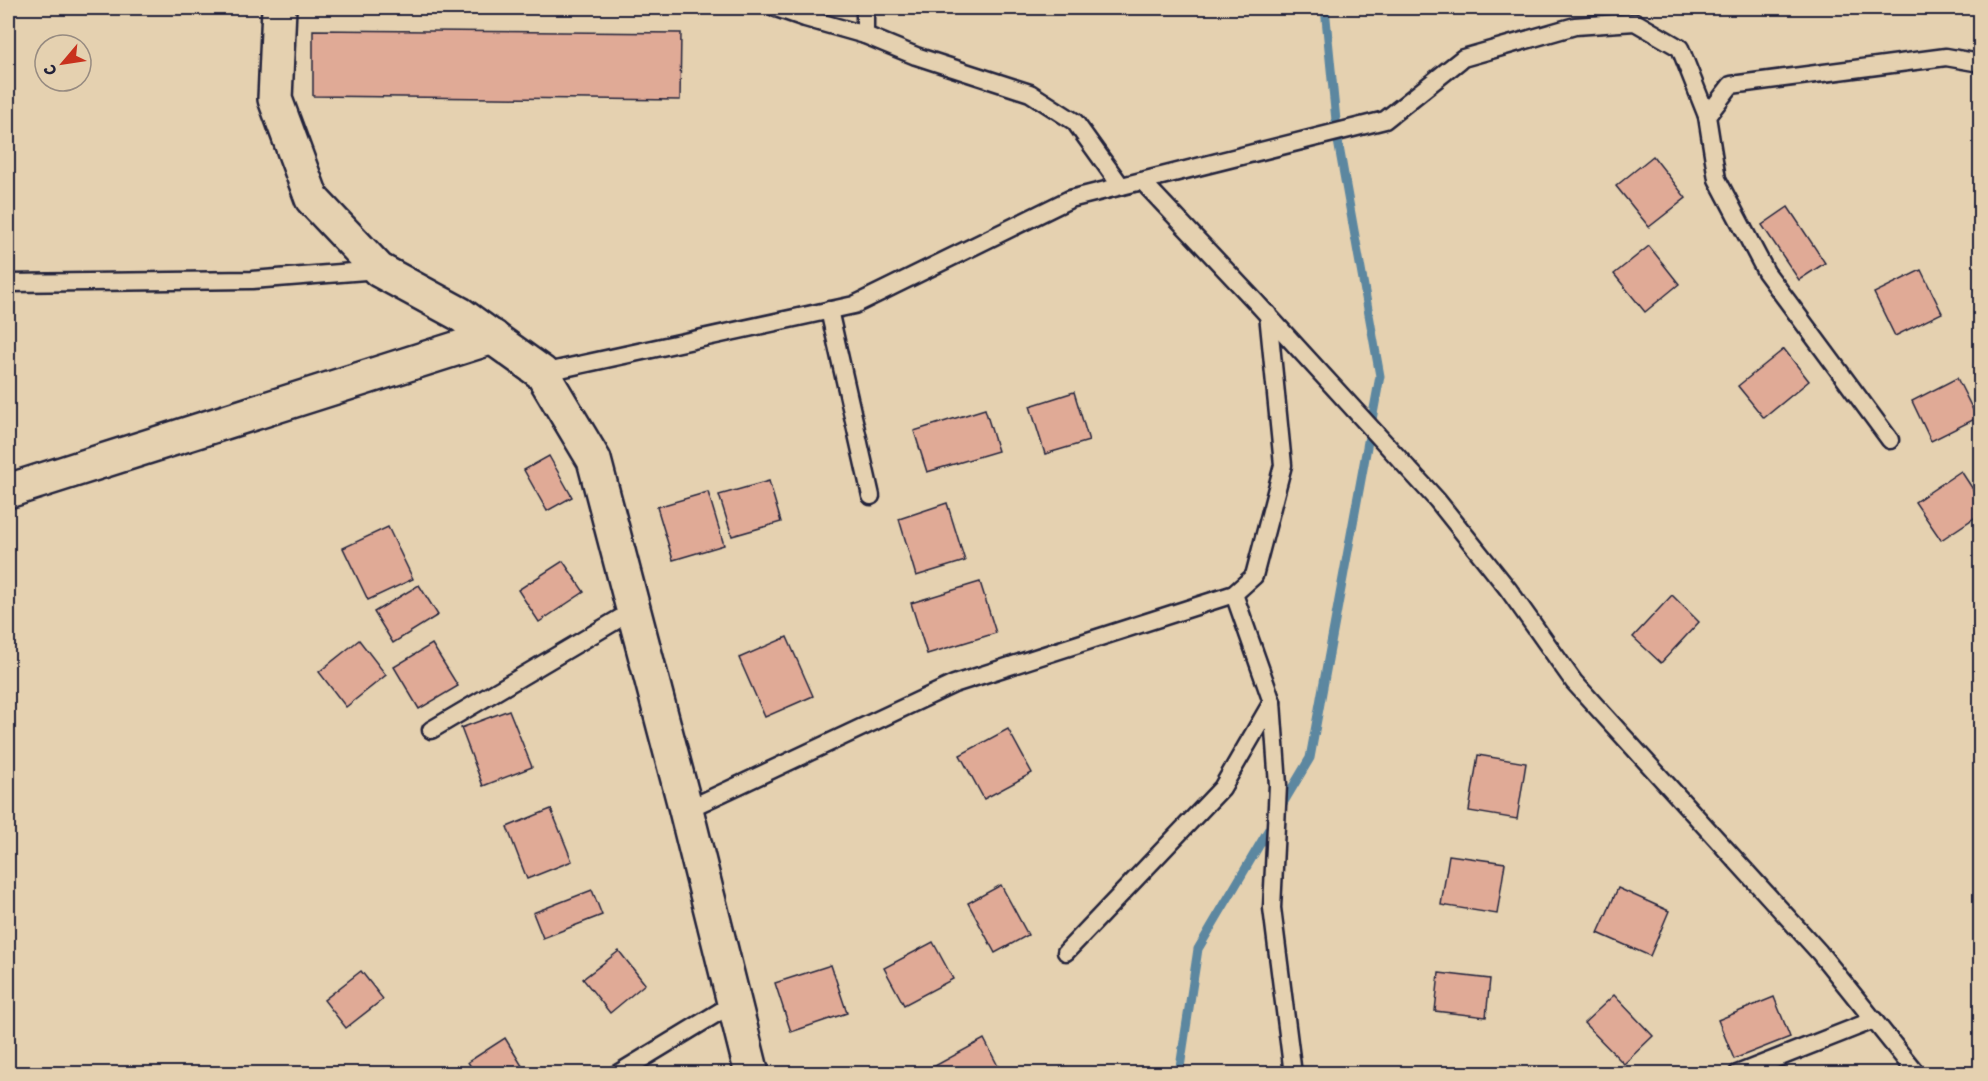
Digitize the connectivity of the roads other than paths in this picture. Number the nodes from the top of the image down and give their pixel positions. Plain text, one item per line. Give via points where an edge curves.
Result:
1 (279, 8) edge
2 (776, 8) edge
3 (865, 8) edge
4 (865, 35) junction
5 (1980, 63) edge
6 (1707, 116) junction
7 (1142, 181) junction
8 (1121, 186) junction
9 (379, 270) junction
10 (8, 283) edge
11 (829, 310) junction
12 (1268, 314) junction
13 (493, 337) junction
14 (542, 373) junction
15 (1890, 440) dead end
16 (8, 491) edge
17 (871, 496) dead end
18 (1234, 594) junction
19 (634, 610) junction
20 (1272, 702) junction
21 (431, 730) dead end
22 (686, 810) junction
23 (1066, 952) dead end
24 (734, 1003) junction
25 (1874, 1020) junction
26 (617, 1074) edge
27 (752, 1074) edge
28 (1293, 1074) edge
29 (1737, 1074) edge
30 (1917, 1074) edge

1 - 9 street via 275,99 312,199
2 - 4 lane
3 - 4 lane
4 - 8 lane via 1030,93 1075,122
5 - 6 lane via 1946,57 1731,85
6 - 7 lane via 1680,48 1635,22 1575,26 1463,58 1385,120
6 - 15 lane via 1717,179 1766,272
7 - 8 lane
7 - 12 lane
8 - 11 lane via 1070,199 854,305
9 - 10 lane via 252,280
9 - 13 street via 460,314
11 - 14 lane
11 - 17 lane
12 - 18 lane via 1283,465 1254,576
12 - 25 lane via 1437,500 1508,589 1574,682 1819,952
13 - 14 street
13 - 16 street
14 - 19 street via 594,460
18 - 20 lane
18 - 22 lane via 954,684
19 - 21 lane
19 - 22 street
20 - 23 lane via 1222,788
20 - 28 lane via 1278,785 1272,908
22 - 24 street
24 - 26 lane
24 - 27 street
25 - 29 lane
25 - 30 lane

